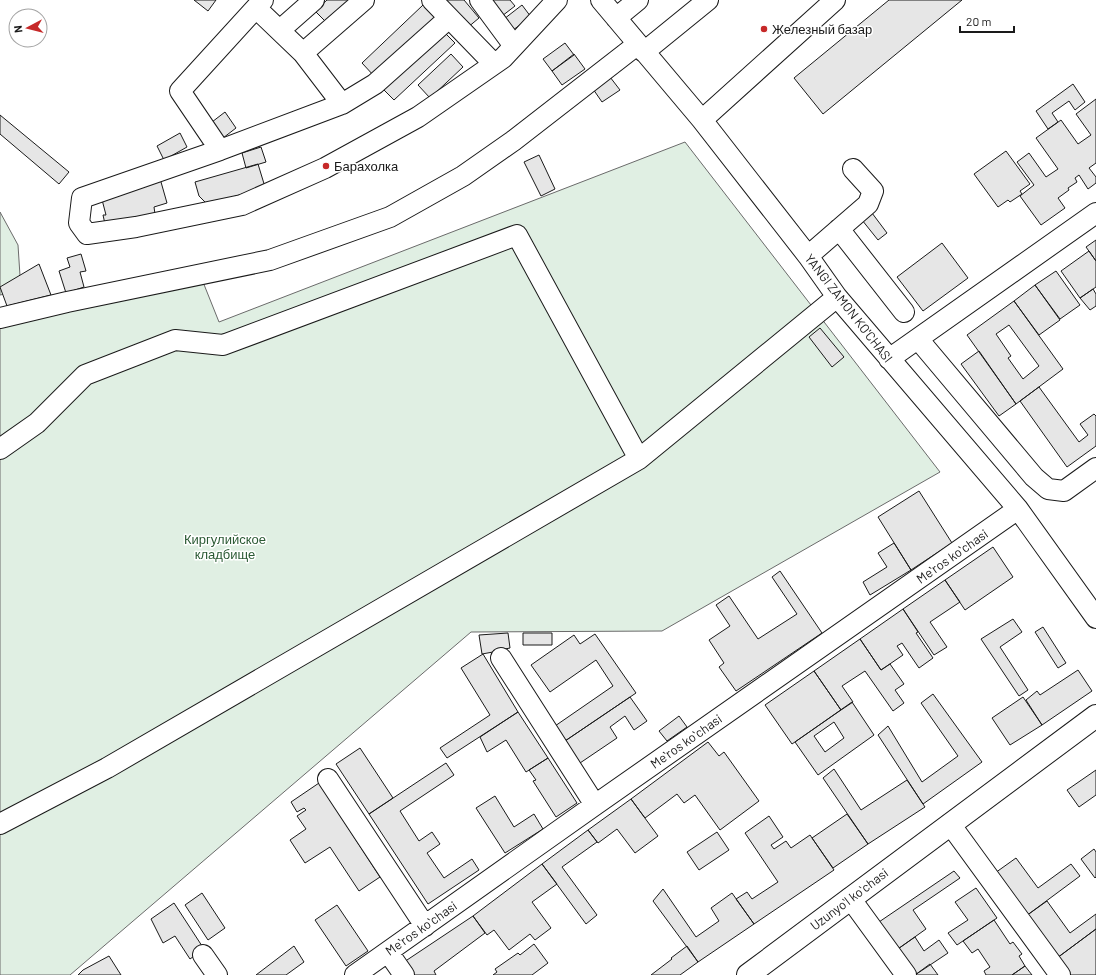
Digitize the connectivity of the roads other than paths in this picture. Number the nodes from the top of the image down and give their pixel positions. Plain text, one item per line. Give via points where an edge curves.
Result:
1 (314, 0) edge
2 (364, 0) edge
3 (432, 0) edge
4 (480, 0) edge
5 (557, 0) edge
6 (601, 0) edge
7 (638, 0) edge
8 (708, 0) edge
9 (829, 2) edge
10 (259, 4) edge
11 (449, 18) junction
12 (616, 18) junction
13 (280, 30) junction
14 (514, 46) junction
15 (641, 48) junction
16 (304, 52) junction
17 (494, 64) junction
18 (342, 104) junction
19 (702, 120) junction
20 (220, 150) junction
21 (853, 169) dead end
22 (1096, 213) edge
23 (839, 229) junction
24 (808, 256) junction
25 (837, 297) junction
26 (904, 312) dead end
27 (0, 318) edge
28 (918, 339) junction
29 (889, 359) junction
30 (0, 449) edge
31 (639, 459) junction
32 (1096, 468) edge
33 (1018, 509) junction
34 (1096, 618) edge
35 (501, 658) dead end
36 (1096, 716) edge
37 (328, 779) dead end
38 (595, 805) junction
39 (0, 824) edge
40 (950, 824) junction
41 (850, 898) junction
42 (425, 926) junction
43 (388, 952) junction
44 (203, 955) dead end
45 (217, 975) edge
46 (355, 975) edge
47 (404, 975) edge
48 (748, 975) edge
49 (906, 975) edge
50 (1060, 975) edge

1 - 13 street
2 - 16 street
3 - 11 street
4 - 14 street
5 - 14 street
6 - 12 street, YANGI ZAMON KO'CHASI
7 - 12 street
8 - 15 street
9 - 19 street
10 - 13 street
10 - 20 street via 180,91
11 - 17 street
11 - 18 street via 375,84
12 - 15 street, YANGI ZAMON KO'CHASI
13 - 16 street
14 - 17 street
15 - 19 street, YANGI ZAMON KO'CHASI
15 - 27 street via 469,172 390,217 270,260
16 - 18 street
17 - 20 street via 418,117 325,168 242,205 136,228 87,234 79,223 82,198
18 - 20 street
19 - 24 street, YANGI ZAMON KO'CHASI
21 - 23 street via 874,191 868,204
22 - 28 street
23 - 24 street
23 - 26 street
24 - 25 street, YANGI ZAMON KO'CHASI
25 - 29 street, YANGI ZAMON KO'CHASI
25 - 31 street
28 - 29 street
28 - 32 street via 1034,477 1048,489 1064,491
29 - 33 street, YANGI ZAMON KO'CHASI
30 - 31 street via 37,424 85,375 175,340 223,345 517,235
31 - 39 street via 107,768
33 - 34 street, YANGI ZAMON KO'CHASI
33 - 38 street, Meʻros koʻchasi
35 - 38 street
36 - 40 main road, Uzunyoʻl koʻchasi
37 - 42 street
38 - 42 street, Meʻros koʻchasi
40 - 41 main road, Uzunyoʻl koʻchasi
40 - 50 street
41 - 48 main road, Uzunyoʻl koʻchasi
41 - 49 street
42 - 43 street, Meʻros koʻchasi
43 - 46 street, Meʻros koʻchasi
43 - 47 street
44 - 45 street

